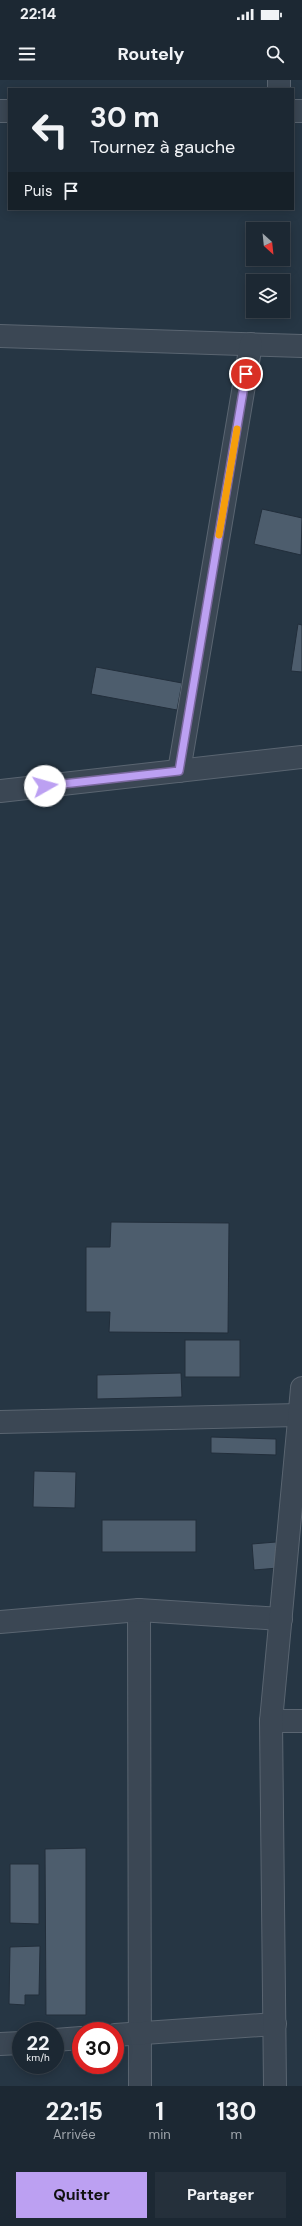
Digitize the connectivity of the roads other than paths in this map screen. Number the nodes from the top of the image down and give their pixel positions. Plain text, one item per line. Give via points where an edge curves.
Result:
1 (0, 336) edge
2 (251, 344) junction
3 (302, 346) edge
4 (302, 758) edge
5 (179, 771) junction
6 (0, 792) edge
7 (302, 1388) edge
8 (298, 1415) junction
9 (0, 1422) edge
10 (139, 1610) junction
11 (281, 1619) junction
12 (0, 1622) edge
13 (302, 1721) edge
14 (271, 1722) junction
15 (275, 2024) junction
16 (140, 2033) junction
17 (124, 2034) edge
18 (12, 2043) edge
19 (0, 2044) edge
20 (140, 2086) edge
21 (275, 2086) edge

1 - 2 street
2 - 3 street
2 - 5 street
4 - 5 street
5 - 6 street
7 - 8 street
8 - 9 street
8 - 11 street
10 - 11 street
10 - 12 street
10 - 16 street
11 - 14 street
13 - 14 street
14 - 15 street
15 - 16 street
15 - 21 street
16 - 17 street
16 - 20 street
18 - 19 street

